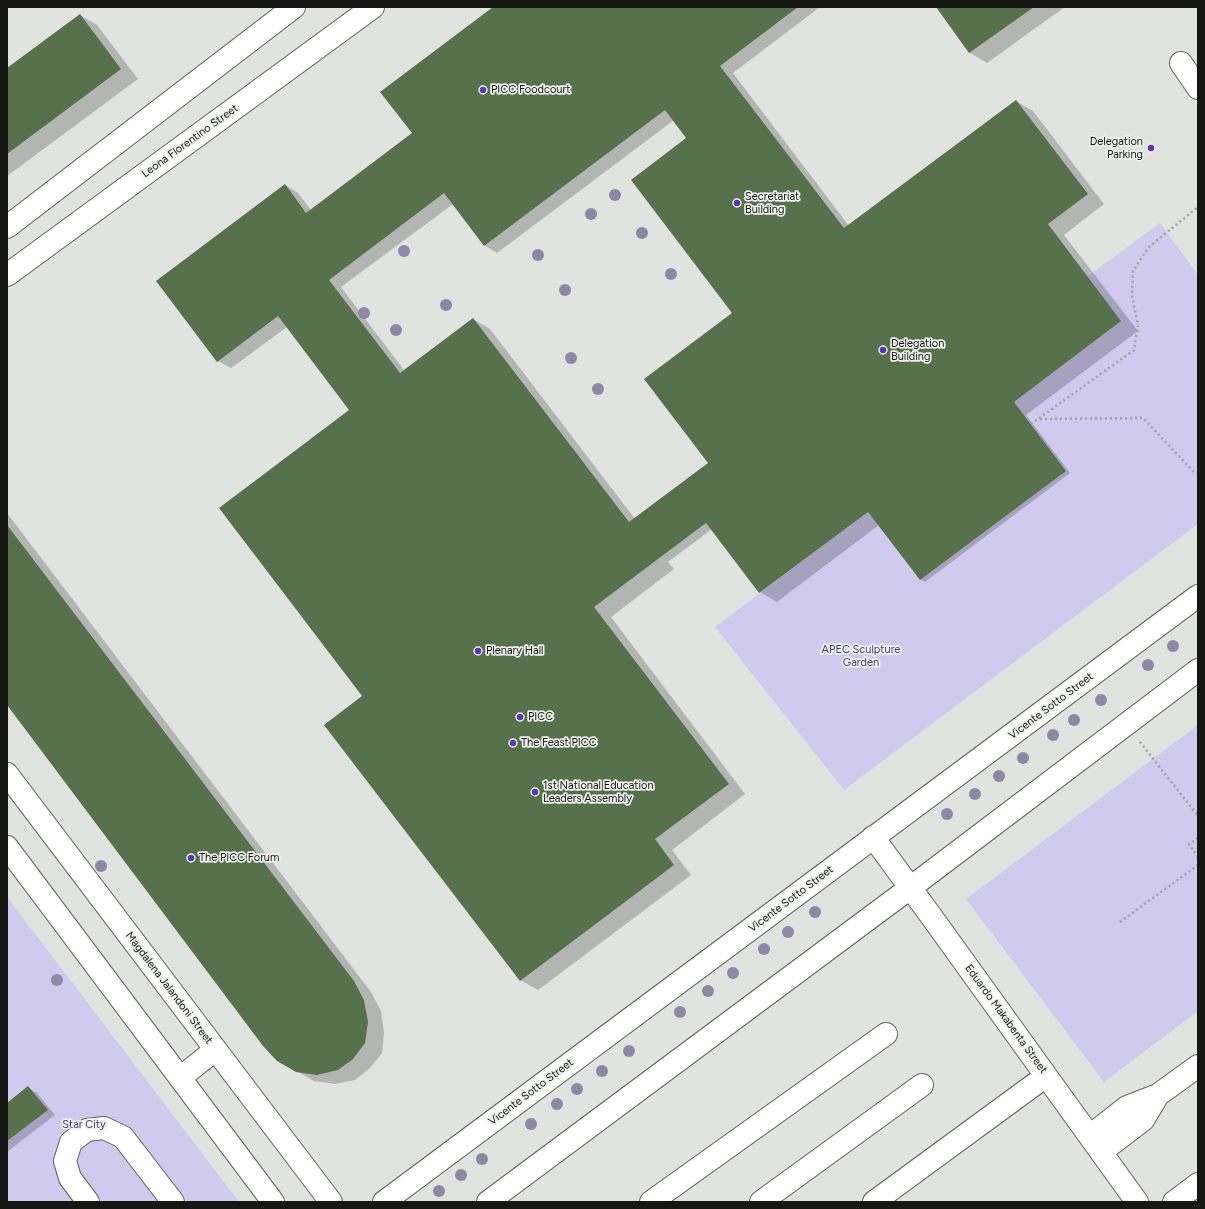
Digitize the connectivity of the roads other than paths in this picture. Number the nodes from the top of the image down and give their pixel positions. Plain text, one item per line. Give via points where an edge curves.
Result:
1 (294, 7) edge
2 (373, 7) edge
3 (1181, 63) dead end
4 (1198, 88) edge
5 (7, 227) edge
6 (7, 275) edge
7 (1198, 596) edge
8 (1198, 670) edge
9 (7, 774) edge
10 (873, 837) junction
11 (7, 847) edge
12 (910, 888) junction
13 (886, 1034) dead end
14 (215, 1050) junction
15 (1198, 1066) edge
16 (1046, 1076) junction
17 (180, 1078) junction
18 (922, 1085) dead end
19 (1096, 1144) junction
20 (1198, 1184) edge
21 (88, 1202) edge
22 (173, 1202) edge
23 (273, 1202) edge
24 (331, 1202) edge
25 (384, 1202) edge
26 (488, 1202) edge
27 (651, 1202) edge
28 (761, 1202) edge
29 (874, 1202) edge
30 (1137, 1202) edge
31 (1174, 1202) edge

1 - 5 street
2 - 6 street, Leona Florentino Street
3 - 4 street
7 - 10 street, Vicente Sotto Street
8 - 12 street
9 - 14 street, Magdalena Jalandoni Street
10 - 12 street, Eduardo Makabenta Street
10 - 25 street, Vicente Sotto Street
11 - 17 street
12 - 16 street, Eduardo Makabenta Street
12 - 26 street
13 - 27 street
14 - 17 street
14 - 24 street, Magdalena Jalandoni Street
15 - 19 street via 1158,1095 1130,1105
16 - 19 street, Eduardo Makabenta Street
16 - 29 street
17 - 23 street
18 - 28 street
19 - 30 street, Eduardo Makabenta Street
20 - 31 street
21 - 22 street via 70,1178 65,1161 71,1142 87,1130 104,1128 123,1137

